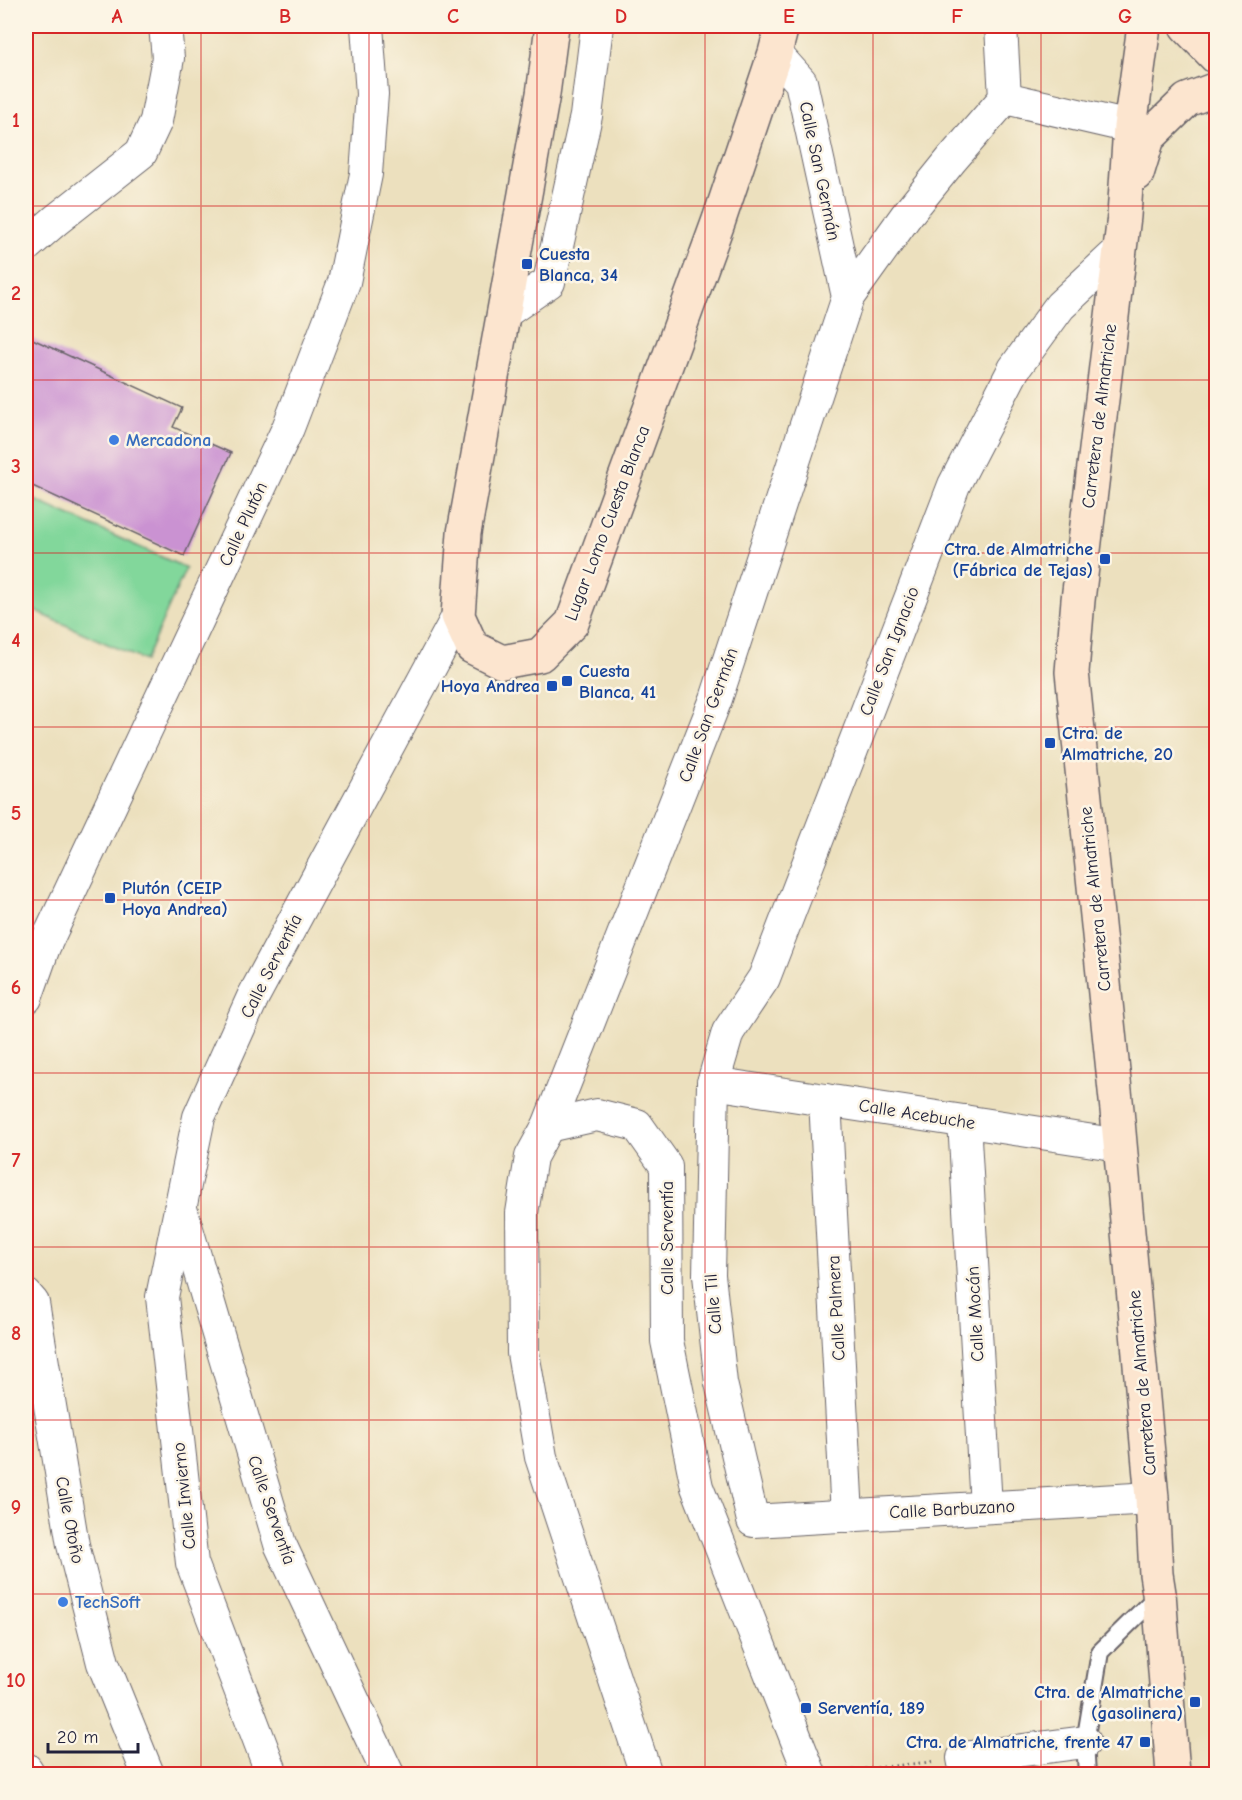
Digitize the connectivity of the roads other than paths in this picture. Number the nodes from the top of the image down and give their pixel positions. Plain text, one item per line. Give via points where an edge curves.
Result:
1 (165, 26) edge
2 (367, 26) edge
3 (552, 26) edge
4 (597, 26) edge
5 (1001, 26) edge
6 (1144, 26) edge
7 (1186, 26) edge
8 (778, 39) edge
9 (1216, 57) edge
10 (1216, 89) edge
11 (1005, 99) junction
12 (1130, 128) junction
13 (1124, 216) junction
14 (56, 219) junction
15 (26, 232) edge
16 (26, 246) edge
17 (1119, 251) junction
18 (848, 297) junction
19 (504, 313) junction
20 (458, 616) junction
21 (26, 998) edge
22 (713, 1083) junction
23 (825, 1100) junction
24 (964, 1121) junction
25 (548, 1126) junction
26 (1120, 1145) junction
27 (180, 1205) junction
28 (26, 1295) edge
29 (1152, 1497) junction
30 (986, 1507) junction
31 (847, 1516) junction
32 (753, 1521) joint
33 (1159, 1593) junction
34 (1085, 1742) junction
35 (964, 1766) edge
36 (26, 1768) edge
37 (825, 1773) edge
38 (29, 1774) edge
39 (148, 1774) edge
40 (272, 1774) edge
41 (388, 1774) edge
42 (646, 1774) edge
43 (1087, 1774) edge
44 (1173, 1774) edge

1 - 14 street via 168,58 156,121 141,153
2 - 21 street, Calle Plutón via 372,94 366,174 344,282 288,428 44,947
3 - 19 main road, Lugar Lomo Cuesta Blanca
4 - 19 street via 586,116 549,282
5 - 11 street
6 - 12 main road, Carretera de Almatriche
7 - 9 main road
8 - 18 street, Calle San Germán via 801,82
8 - 20 main road, Lugar Lomo Cuesta Blanca via 719,220 572,622 540,656 502,662 472,647
10 - 13 main road via 1187,100 1148,138
11 - 12 street
11 - 18 street, Calle San Germán via 906,216
12 - 13 main road, Carretera de Almatriche
13 - 17 main road, Carretera de Almatriche
14 - 15 street
14 - 16 street
17 - 22 street, Calle San Ignacio via 1060,306 1014,369 954,485 764,978 728,1032
17 - 26 main road, Carretera de Almatriche via 1072,672
18 - 25 street, Calle San Germán via 716,699
19 - 20 main road, Lugar Lomo Cuesta Blanca via 464,533
20 - 27 street, Calle Serventía via 253,997 199,1117
22 - 23 street, Calle Acebuche
22 - 32 street, Calle Til via 709,1275 721,1383
23 - 24 street, Calle Acebuche
23 - 31 street, Calle Palmera
24 - 26 street, Calle Acebuche
24 - 30 street, Calle Mocán
25 - 37 street, Calle Serventía via 597,1115 637,1125 666,1166 667,1341 697,1487
25 - 42 street via 531,1157 522,1213 523,1353 541,1457
26 - 29 main road, Carretera de Almatriche
27 - 40 street, Calle Invierno via 162,1297 192,1563
27 - 41 street, Calle Serventía via 280,1544
28 - 39 street, Calle Otoño via 33,1303 78,1566 103,1663
29 - 30 street, Calle Barbuzano
29 - 33 main road, Carretera de Almatriche
30 - 31 street, Calle Barbuzano
31 - 32 street, Calle Barbuzano
33 - 34 lane via 1100,1652
33 - 44 main road, Carretera de Almatriche
34 - 35 street
34 - 43 lane
36 - 38 street

